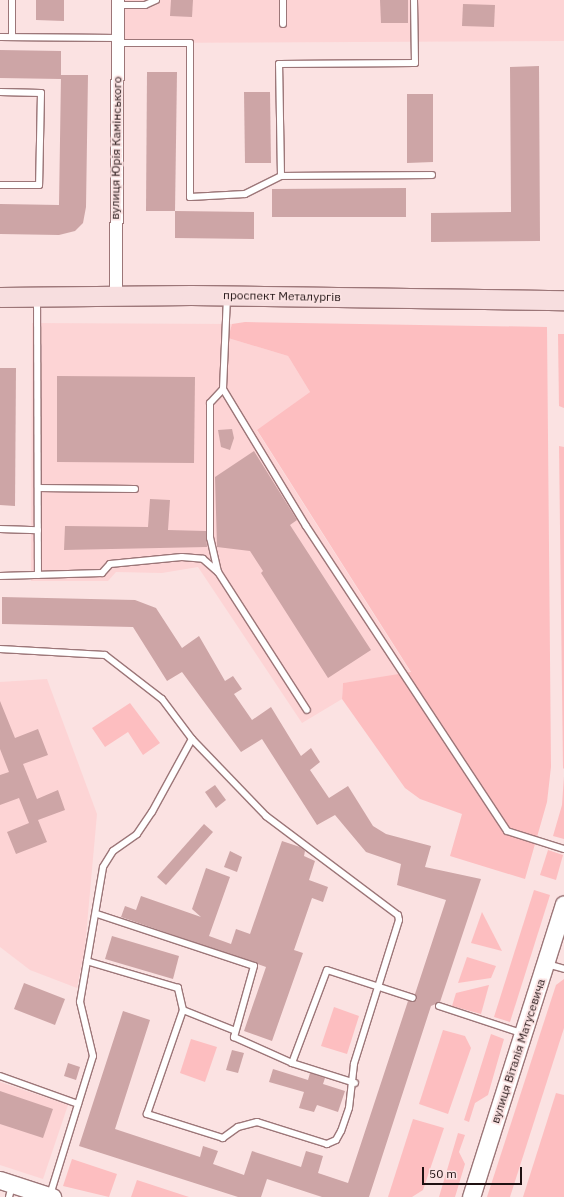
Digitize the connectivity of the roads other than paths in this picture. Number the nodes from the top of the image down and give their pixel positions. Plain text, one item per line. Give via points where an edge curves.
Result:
1 (12, 0) edge
2 (156, 0) edge
3 (283, 0) edge
4 (414, 0) edge
5 (118, 3) edge
6 (283, 24) dead end
7 (0, 37) edge
8 (12, 37) junction
9 (117, 41) junction
10 (0, 92) edge
11 (432, 175) dead end
12 (281, 176) junction
13 (0, 184) edge
14 (227, 296) junction
15 (116, 297) junction
16 (0, 298) edge
17 (37, 298) junction
18 (564, 300) edge
19 (223, 389) junction
20 (38, 488) junction
21 (135, 489) dead end
22 (0, 529) edge
23 (38, 530) junction
24 (218, 572) junction
25 (38, 575) junction
26 (0, 576) edge
27 (0, 649) edge
28 (307, 710) dead end
29 (192, 739) junction
30 (564, 849) edge
31 (564, 904) edge
32 (97, 914) junction
33 (87, 961) junction
34 (546, 963) junction
35 (564, 969) edge
36 (378, 986) junction
37 (413, 998) dead end
38 (439, 1006) dead end
39 (183, 1010) junction
40 (233, 1030) junction
41 (523, 1034) junction
42 (292, 1063) junction
43 (0, 1076) edge
44 (355, 1083) junction
45 (78, 1104) junction
46 (7, 1187) edge
47 (51, 1196) edge
48 (471, 1197) edge

1 - 8 lane
2 - 5 lane via 145,5
3 - 6 lane
4 - 12 lane via 415,63 279,64
5 - 9 street, вулиця Юрія Камінського
7 - 8 lane
8 - 9 lane
9 - 12 lane via 190,43 190,197 245,194
9 - 15 street, вулиця Юрія Камінського
10 - 13 lane via 41,93 39,185
11 - 12 lane
14 - 15 main road, проспект Металургів
14 - 18 main road, проспект Металургів
14 - 19 lane
15 - 17 main road, проспект Металургів
16 - 17 main road, проспект Металургів
17 - 20 lane
19 - 24 lane via 210,403 210,538
19 - 30 lane via 310,532 507,831
20 - 21 lane
20 - 23 lane
22 - 23 lane
23 - 25 lane
24 - 25 lane via 203,559 182,557 110,564 102,573
24 - 28 lane
25 - 26 lane
27 - 29 lane via 105,654 162,699
29 - 32 lane via 137,834 113,851 103,867
29 - 36 lane via 266,816 398,915
31 - 34 street, вулиця Віталія Матусевича
32 - 33 lane
32 - 40 lane via 254,966
33 - 39 lane via 178,988
33 - 45 lane via 80,1002 93,1056
34 - 35 lane
34 - 41 street, вулиця Віталія Матусевича
36 - 37 lane
36 - 42 lane via 327,970
36 - 44 lane via 354,1064
38 - 41 lane
39 - 40 lane
39 - 44 lane via 147,1114 223,1138 238,1127 257,1122 327,1144 336,1140 342,1131
40 - 42 lane via 234,1037
41 - 48 street, вулиця Віталія Матусевича
42 - 44 lane
43 - 45 lane
45 - 47 lane
46 - 47 street

